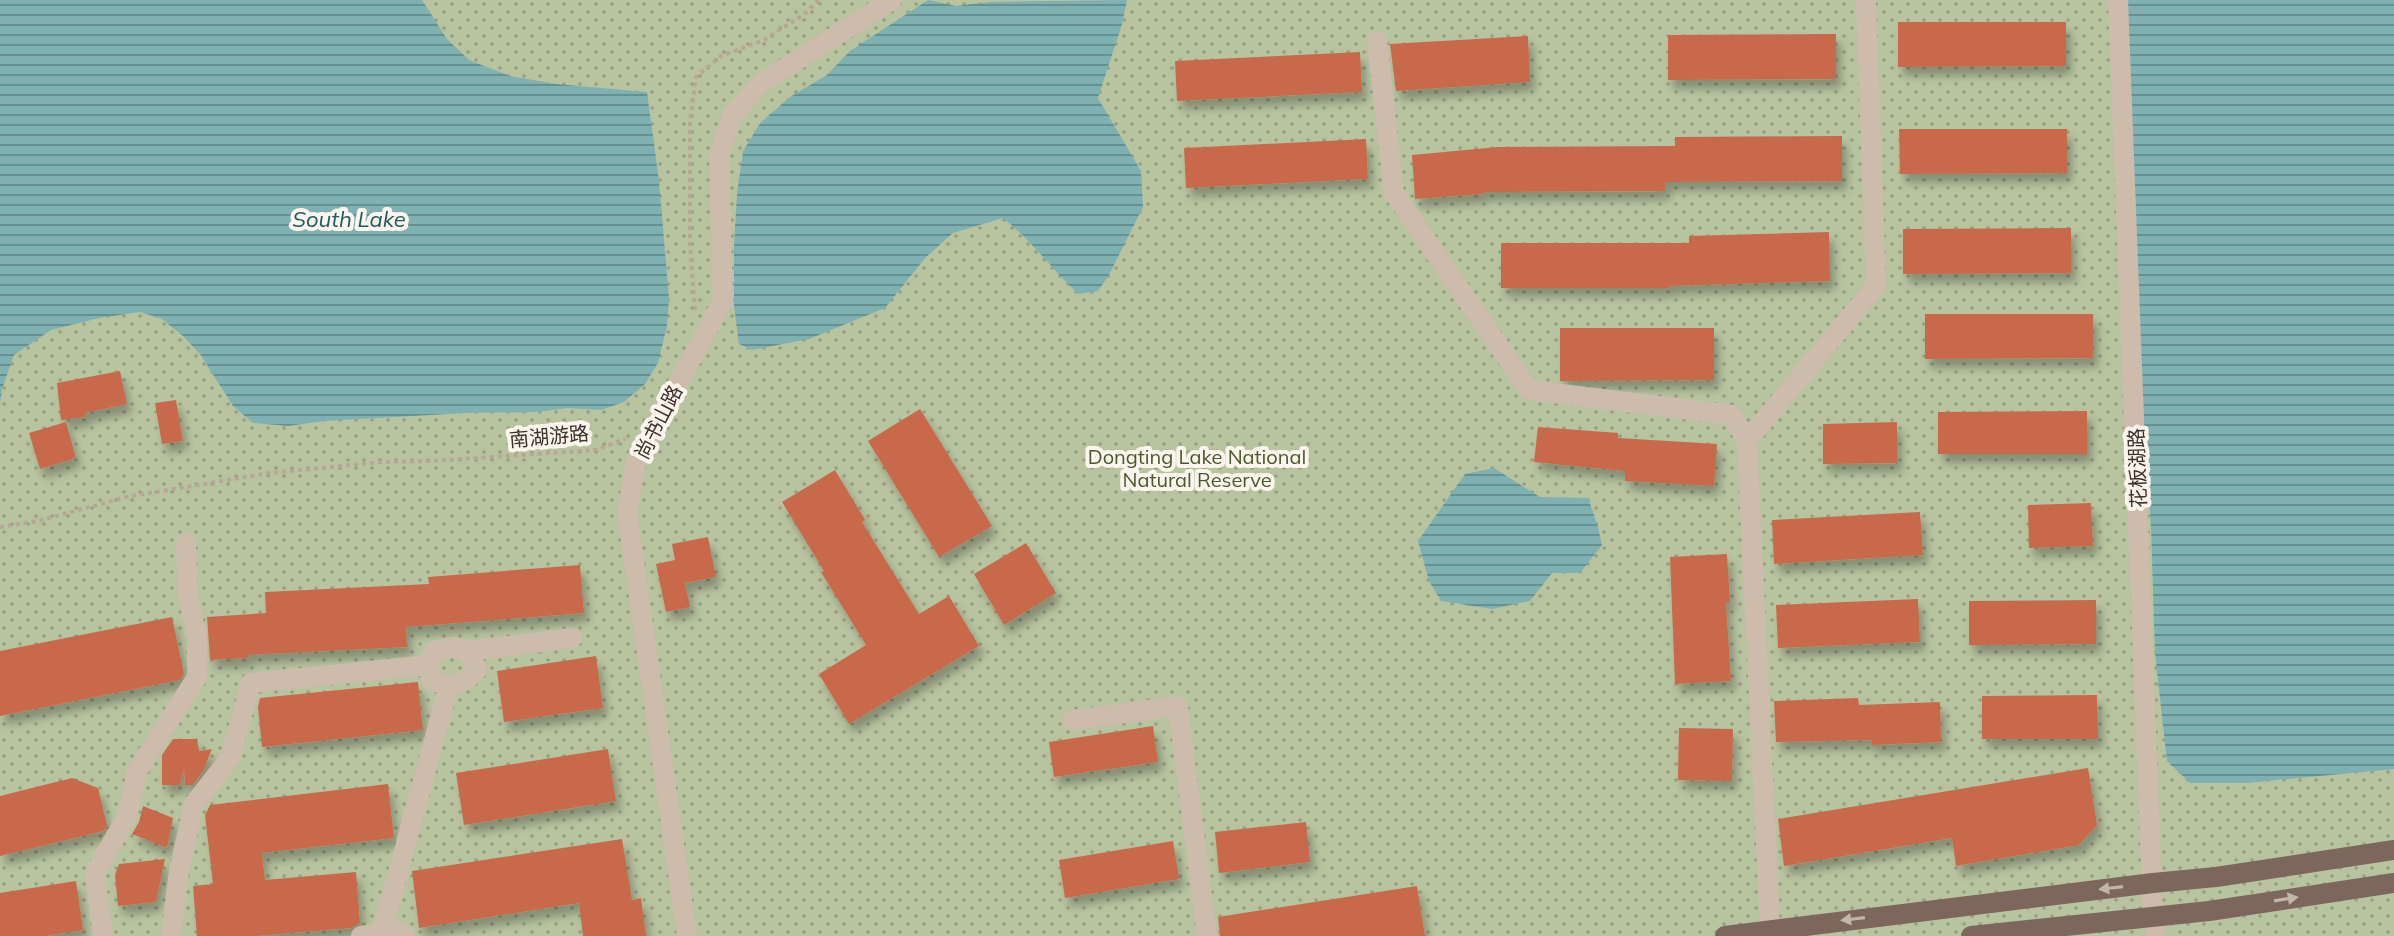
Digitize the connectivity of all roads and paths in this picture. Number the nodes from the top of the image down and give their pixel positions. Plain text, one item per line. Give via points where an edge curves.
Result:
1 (819, 0) edge
2 (892, 0) edge
3 (1866, 0) edge
4 (2118, 0) edge
5 (1377, 41) dead end
6 (691, 323) dead end
7 (632, 430) dead end
8 (1747, 441) junction
9 (0, 527) edge
10 (186, 543) dead end
11 (572, 638) dead end
12 (469, 651) junction
13 (428, 665) junction
14 (449, 685) junction
15 (1073, 720) dead end
16 (2394, 850) edge
17 (2153, 883) junction
18 (2394, 883) edge
19 (2154, 926) edge
20 (1770, 929) junction
21 (382, 932) junction
22 (103, 936) edge
23 (171, 936) edge
24 (361, 936) edge
25 (405, 936) edge
26 (687, 936) edge
27 (1207, 936) edge
28 (1725, 936) edge
29 (1971, 936) edge

1 - 6 path via 764,40 721,56 696,77 690,122 695,308
2 - 26 street, 尚书山路 via 761,83 732,116 719,157 723,301 637,458 627,512
3 - 8 street via 1876,286
4 - 17 street, 花板湖路
5 - 8 street via 1394,193 1529,390 1732,415
7 - 9 path, 南湖游路 via 625,440 595,450 270,473 126,497
8 - 20 street
10 - 22 street via 197,677 137,771 127,816 95,873
11 - 12 street
12 - 13 street via 434,651
12 - 14 street via 477,670 466,682
13 - 14 street via 432,681
13 - 23 street via 251,683 230,758 194,804
14 - 21 street
15 - 27 street via 1178,706
16 - 17 main road
17 - 19 street, 花板湖路
17 -> 20 main road
19 -> 18 main road via 2209,911
19 - 29 main road
20 - 28 main road
21 - 24 street
21 - 25 street via 401,931

